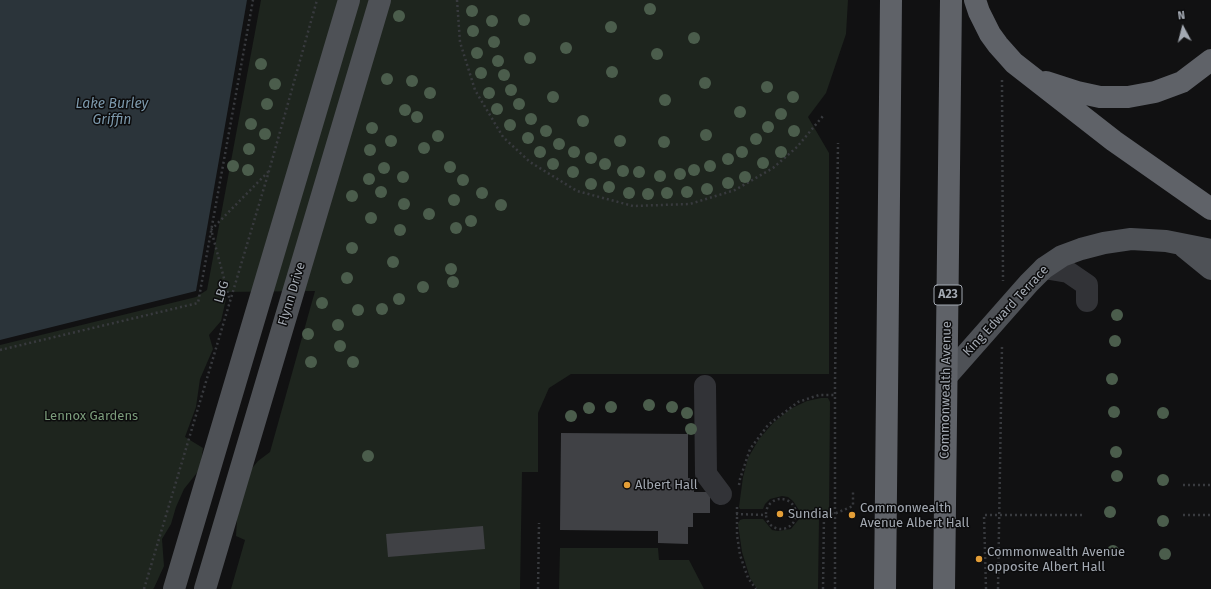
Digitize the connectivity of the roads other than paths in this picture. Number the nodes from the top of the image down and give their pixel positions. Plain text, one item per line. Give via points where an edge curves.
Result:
1 (349, 0) edge
2 (380, 0) edge
3 (891, 0) edge
4 (951, 0) edge
5 (975, 0) edge
6 (1211, 60) edge
7 (1030, 76) junction
8 (1211, 209) edge
9 (1178, 243) junction
10 (1211, 250) edge
11 (1044, 268) junction
12 (1211, 269) edge
13 (1087, 301) dead end
14 (947, 376) junction
15 (706, 386) dead end
16 (733, 493) road end
17 (174, 589) edge
18 (205, 589) edge
19 (885, 589) edge
20 (944, 589) edge

1 - 17 main road
2 - 18 main road, Flynn Drive
3 - 19 highway
4 - 14 highway, Commonwealth Avenue / A23
5 - 7 highway via 983,21 998,45
6 - 7 highway via 1182,82 1155,92 1128,97 1100,97
7 - 8 highway via 1114,141
9 - 10 main road, King Edward Terrace
9 - 11 main road, King Edward Terrace via 1153,239 1113,241 1071,252
9 - 12 main road
11 - 13 lane via 1068,272 1087,285
11 - 14 main road, King Edward Terrace
14 - 20 highway, Commonwealth Avenue / A23
15 - 16 lane via 706,474

